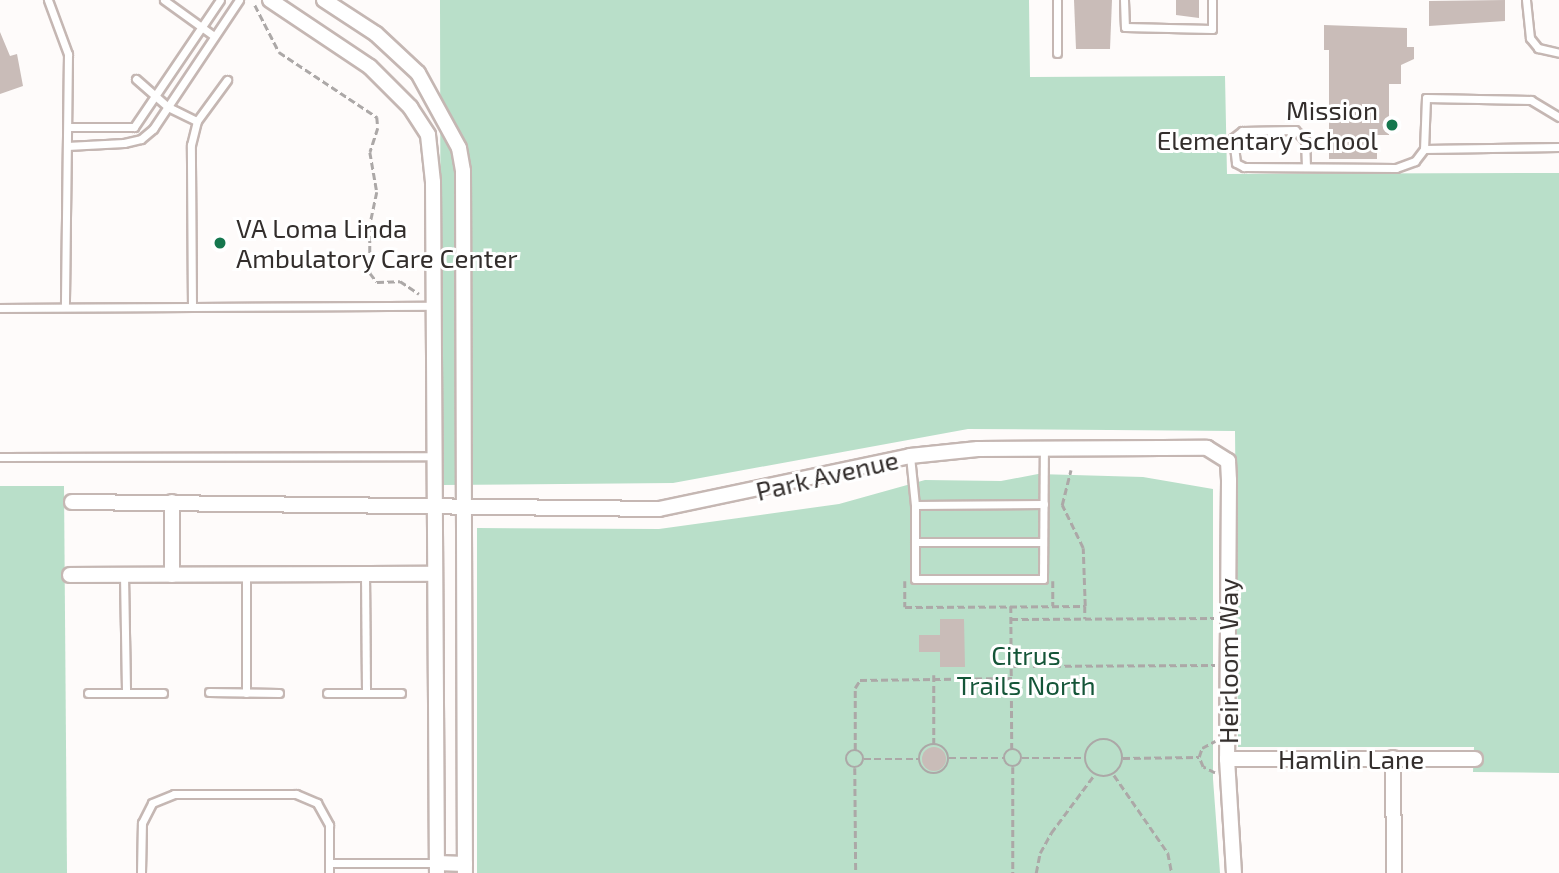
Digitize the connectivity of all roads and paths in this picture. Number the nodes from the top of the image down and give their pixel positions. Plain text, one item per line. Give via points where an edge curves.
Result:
1 (48, 0) edge
2 (164, 0) edge
3 (220, 0) edge
4 (239, 0) edge
5 (270, 0) edge
6 (324, 0) edge
7 (1057, 0) edge
8 (1124, 0) edge
9 (1212, 0) edge
10 (1526, 0) edge
11 (256, 5) dead end
12 (202, 28) junction
13 (214, 36) junction
14 (1057, 53) dead end
15 (1559, 53) edge
16 (136, 79) dead end
17 (227, 80) dead end
18 (156, 98) junction
19 (168, 107) junction
20 (1559, 117) edge
21 (197, 121) junction
22 (68, 127) junction
23 (67, 146) junction
24 (1559, 147) edge
25 (1424, 149) junction
26 (1306, 167) junction
27 (419, 294) dead end
28 (434, 306) junction
29 (65, 307) junction
30 (192, 307) junction
31 (0, 308) edge
32 (1044, 449) junction
33 (1220, 452) joint
34 (435, 456) junction
35 (910, 456) junction
36 (0, 457) edge
37 (1071, 470) dead end
38 (72, 502) dead end
39 (172, 502) junction
40 (1044, 504) junction
41 (435, 505) junction
42 (915, 505) junction
43 (465, 506) junction
44 (1043, 541) junction
45 (915, 542) junction
46 (246, 574) junction
47 (365, 574) junction
48 (435, 574) junction
49 (70, 575) dead end
50 (124, 575) junction
51 (172, 575) junction
52 (1085, 606) junction
53 (1215, 618) dead end
54 (1011, 619) junction
55 (1085, 619) junction
56 (1215, 665) dead end
57 (1012, 666) junction
58 (934, 676) junction
59 (1012, 678) junction
60 (209, 692) dead end
61 (88, 693) dead end
62 (126, 693) junction
63 (163, 693) dead end
64 (246, 693) junction
65 (327, 693) dead end
66 (366, 693) junction
67 (401, 693) dead end
68 (279, 694) dead end
69 (1215, 741) dead end
70 (934, 744) junction
71 (1012, 749) junction
72 (855, 750) junction
73 (1199, 757) junction
74 (949, 758) junction
75 (1004, 758) junction
76 (1022, 758) junction
77 (1085, 758) junction
78 (1123, 758) junction
79 (1393, 758) junction
80 (864, 759) junction
81 (919, 759) junction
82 (1227, 759) junction
83 (1475, 759) dead end
84 (1013, 767) junction
85 (855, 768) junction
86 (1216, 773) dead end
87 (1094, 775) junction
88 (1114, 775) junction
89 (329, 863) junction
90 (437, 868) edge
91 (465, 868) edge
92 (141, 873) edge
93 (329, 873) edge
94 (856, 873) edge
95 (1013, 873) edge
96 (1036, 873) edge
97 (1172, 873) edge
98 (1234, 873) edge
99 (1394, 873) edge

1 - 22 lane via 68,54
2 - 12 lane
3 - 12 lane
4 - 13 lane
5 - 28 street via 370,67 410,107 428,135
6 - 43 street via 376,34 418,73 459,148
7 - 14 lane
8 - 9 lane via 1125,27 1212,29
10 - 15 lane via 1530,38 1538,48
11 - 27 path via 279,52 377,117 369,152 377,192 370,230 370,273 377,282 400,281
12 - 13 lane
12 - 18 lane
13 - 19 lane
16 - 18 lane
17 - 21 lane
18 - 19 lane
18 - 22 lane via 134,127
19 - 21 lane
19 - 23 lane via 141,139
20 - 25 lane via 1531,100 1426,98
21 - 30 lane via 191,145
22 - 23 lane
23 - 29 lane
24 - 25 lane
25 - 26 lane via 1406,166
26 - 26 lane via 1244,167 1236,163 1233,138 1242,131 1296,130 1305,140
28 - 30 lane
28 - 34 street
29 - 30 lane
29 - 31 lane
32 - 33 street, Park Avenue via 1207,448
32 - 35 street, Park Avenue
32 - 40 lane
33 - 82 street, Heirloom Way via 1228,461 1229,480
34 - 36 lane
34 - 41 street
35 - 42 lane
35 - 43 street, Park Avenue via 659,509
37 - 52 path via 1062,505 1083,548
38 - 39 street, Park Avenue
39 - 41 street, Park Avenue
39 - 51 street
40 - 42 lane
40 - 44 lane
41 - 43 street, Park Avenue
41 - 48 street
42 - 45 lane
43 - 91 street
44 - 45 lane
44 - 45 lane via 1043,579 915,579
46 - 47 street
46 - 51 street
46 - 64 lane
47 - 48 street
47 - 66 lane
48 - 90 street
49 - 50 street
50 - 51 street
50 - 62 lane
52 - 54 path via 1011,606
52 - 55 path
53 - 55 path
54 - 55 path
54 - 57 path
56 - 57 path
57 - 59 path
58 - 59 path
58 - 70 path
58 - 72 path via 860,680 855,688
59 - 71 path
60 - 64 lane
61 - 62 lane
62 - 63 lane
64 - 68 lane
65 - 66 lane
66 - 67 lane
69 - 73 path via 1202,748
70 - 74 path via 943,747
70 - 81 path via 922,750
71 - 75 path
71 - 76 path
72 - 80 path
72 - 85 path via 846,759
73 - 78 path
73 - 86 path via 1203,767
74 - 75 path
74 - 81 path via 943,771 934,774 922,768
75 - 84 path
76 - 77 path
76 - 84 path
77 - 78 path via 1095,741 1107,739 1119,746
77 - 87 path
78 - 88 path
79 - 82 street, Hamlin Lane
79 - 83 street, Hamlin Lane
79 - 99 street
80 - 81 path
80 - 85 path
82 - 98 street, Heirloom Way
84 - 95 path
85 - 94 path
87 - 88 path
87 - 96 path via 1045,843
88 - 97 path via 1168,853
89 - 90 lane
89 - 92 lane via 329,825 317,803 296,794 174,794 152,803 142,823
89 - 93 lane
90 - 91 street

